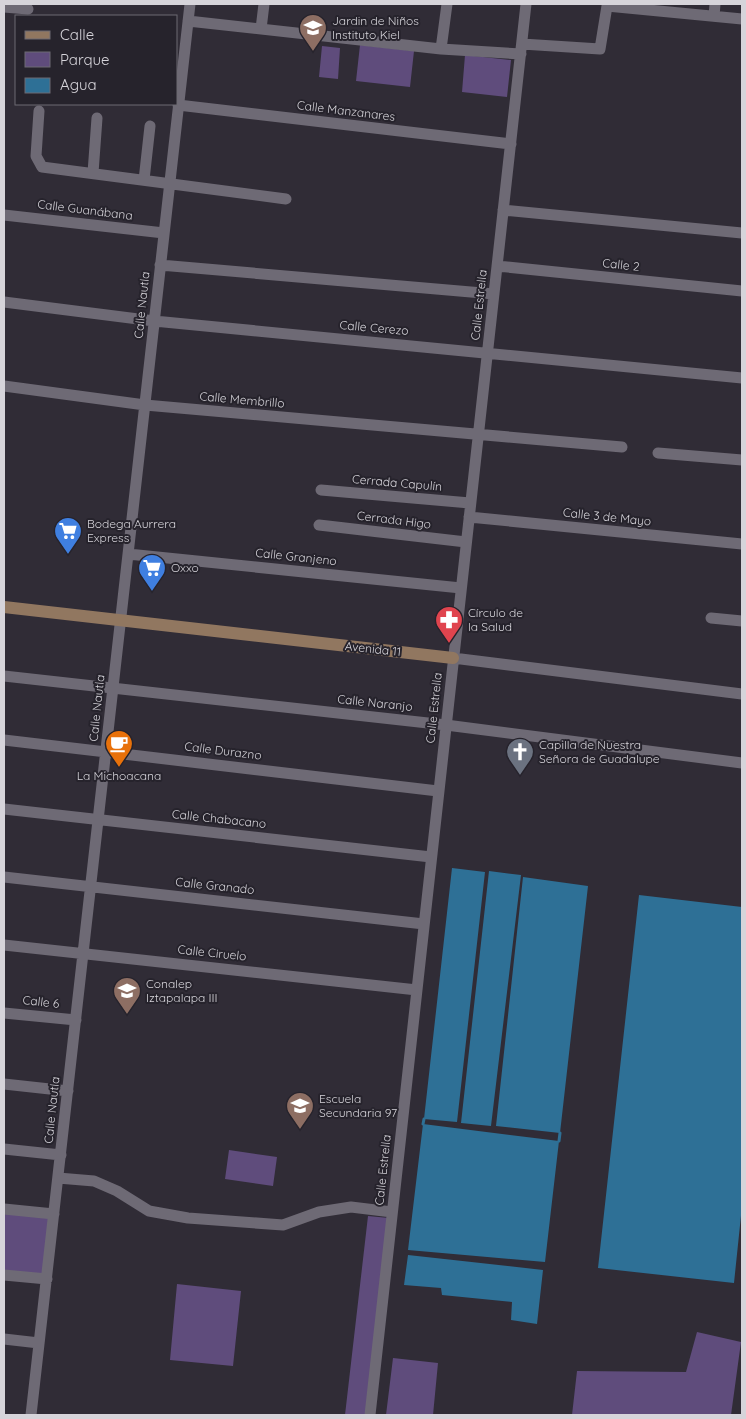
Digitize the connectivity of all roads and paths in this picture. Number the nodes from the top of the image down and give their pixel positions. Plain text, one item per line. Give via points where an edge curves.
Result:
1 (190, 4) edge
2 (264, 4) edge
3 (447, 4) edge
4 (526, 4) edge
5 (715, 4) edge
6 (607, 5) edge
7 (4, 7) edge
8 (28, 9) dead end
9 (714, 16) junction
10 (742, 19) edge
11 (188, 21) junction
12 (260, 29) junction
13 (181, 44) edge
14 (441, 49) junction
15 (521, 49) junction
16 (178, 85) edge
17 (178, 105) junction
18 (39, 111) dead end
19 (97, 118) dead end
20 (150, 126) dead end
21 (510, 144) junction
22 (93, 173) junction
23 (144, 180) junction
24 (170, 184) junction
25 (286, 199) dead end
26 (503, 210) junction
27 (4, 215) edge
28 (164, 233) junction
29 (742, 233) edge
30 (160, 265) junction
31 (497, 266) junction
32 (742, 292) edge
33 (494, 294) junction
34 (4, 302) edge
35 (154, 321) junction
36 (487, 353) junction
37 (742, 378) edge
38 (4, 386) edge
39 (145, 405) junction
40 (478, 434) junction
41 (622, 448) dead end
42 (658, 453) dead end
43 (742, 460) edge
44 (321, 490) dead end
45 (470, 503) junction
46 (469, 517) junction
47 (319, 525) dead end
48 (466, 542) junction
49 (742, 544) edge
50 (128, 554) junction
51 (461, 588) junction
52 (4, 607) edge
53 (711, 618) dead end
54 (120, 621) junction
55 (742, 621) edge
56 (453, 658) junction
57 (4, 676) edge
58 (113, 688) junction
59 (742, 694) edge
60 (446, 725) junction
61 (4, 740) edge
62 (106, 751) junction
63 (742, 763) edge
64 (438, 791) junction
65 (4, 809) edge
66 (98, 819) junction
67 (431, 857) junction
68 (4, 877) edge
69 (91, 886) junction
70 (424, 924) junction
71 (4, 945) edge
72 (83, 953) junction
73 (417, 990) junction
74 (4, 1012) edge
75 (76, 1020) junction
76 (4, 1084) edge
77 (68, 1091) junction
78 (4, 1149) edge
79 (61, 1155) junction
80 (58, 1178) junction
81 (4, 1209) edge
82 (392, 1212) junction
83 (54, 1214) junction
84 (4, 1275) edge
85 (47, 1279) junction
86 (4, 1339) edge
87 (39, 1344) junction
88 (31, 1415) edge
89 (370, 1415) edge

1 - 11 street, Calle Nautla
2 - 12 street
3 - 14 street
4 - 15 street, Calle Estrella
5 - 9 street
6 - 9 street
6 - 15 street via 600,50
7 - 8 street
9 - 10 street
11 - 12 street
11 - 13 street, Calle Nautla
12 - 14 street
13 - 16 street, Calle Nautla
14 - 15 street
15 - 21 street, Calle Estrella
16 - 17 street, Calle Nautla
17 - 21 street, Calle Manzanares
17 - 24 street, Calle Nautla
18 - 22 street via 36,156 42,167
19 - 22 street
20 - 23 street
21 - 26 street, Calle Estrella
22 - 23 street
23 - 24 street
24 - 25 street
24 - 28 street, Calle Nautla
26 - 29 street
26 - 31 street, Calle Estrella
27 - 28 street, Calle Guanábana
28 - 30 street, Calle Nautla
30 - 33 street
30 - 35 street, Calle Nautla
31 - 32 street, Calle 2
31 - 33 street, Calle Estrella
33 - 36 street, Calle Estrella
34 - 35 street, Calle Cerezo
35 - 36 street, Calle Cerezo
35 - 39 street, Calle Nautla
36 - 37 street, Calle Cerezo
36 - 40 street, Calle Estrella
38 - 39 street, Calle Membrillo
39 - 40 street, Calle Membrillo
39 - 50 street, Calle Nautla
40 - 41 street, Calle Membrillo
40 - 45 street, Calle Estrella
42 - 43 street
44 - 45 street, Cerrada Capulín
45 - 46 street, Calle Estrella
46 - 48 street, Calle Estrella
46 - 49 street, Calle 3 de Mayo
47 - 48 street, Cerrada Higo
48 - 51 street, Calle Estrella
50 - 51 street, Calle Granjeno
50 - 54 street, Calle Nautla
51 - 56 street, Calle Estrella
52 - 54 street, Avenida 11
53 - 55 street
54 - 56 street, Avenida 11
54 - 58 street, Calle Nautla
56 - 59 street, Avenida 11
56 - 60 street, Calle Estrella
57 - 58 street, Calle Naranjo
58 - 60 street, Calle Naranjo
58 - 62 street, Calle Nautla
60 - 63 street, Calle Naranjo
60 - 64 street, Calle Estrella
61 - 62 street, Calle Durazno
62 - 64 street, Calle Durazno
62 - 66 street, Calle Nautla
64 - 67 street, Calle Estrella
65 - 66 street, Calle Chabacano
66 - 67 street, Calle Chabacano
66 - 69 street, Calle Nautla
67 - 70 street, Calle Estrella
68 - 69 street, Calle Granado
69 - 70 street, Calle Granado
69 - 72 street, Calle Nautla
70 - 73 street, Calle Estrella
71 - 72 street, Calle Ciruelo
72 - 73 street, Calle Ciruelo
72 - 75 street, Calle Nautla
73 - 82 street, Calle Estrella
74 - 75 street, Calle 6
75 - 77 street, Calle Nautla
76 - 77 street
77 - 79 street, Calle Nautla
78 - 79 street
79 - 80 street, Calle Nautla
80 - 82 street via 94,1181 149,1211 188,1218 283,1225 319,1212 351,1207
80 - 83 street, Calle Nautla
81 - 83 street
82 - 89 street, Calle Estrella
83 - 85 street, Calle Nautla
84 - 85 street
85 - 87 street, Calle Nautla
86 - 87 street
87 - 88 street, Calle Nautla

